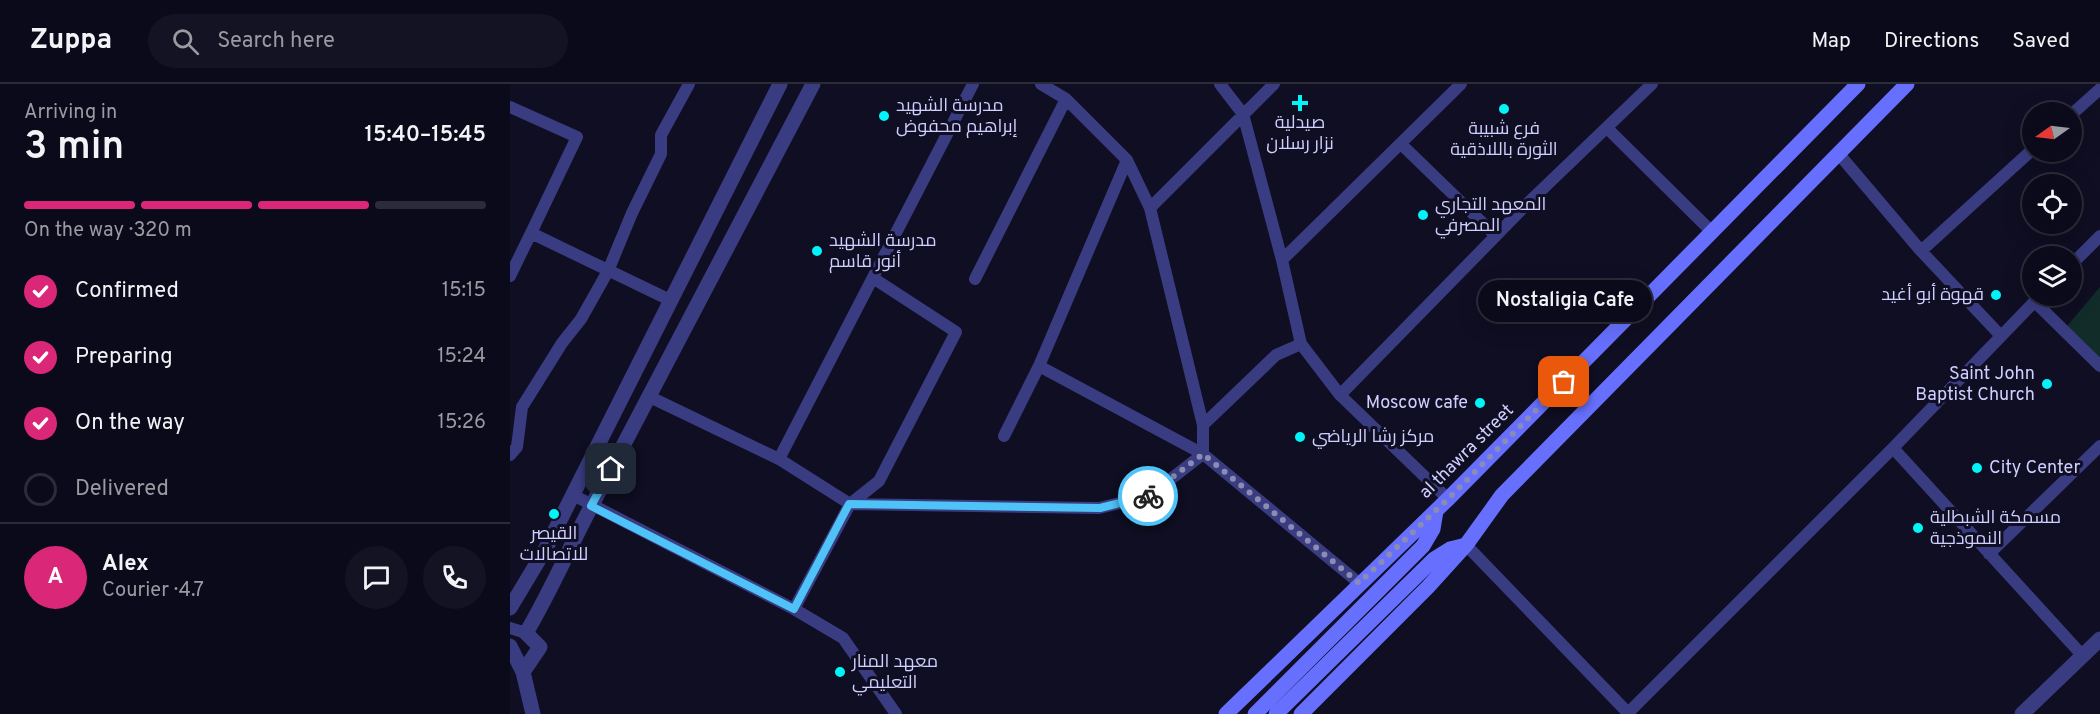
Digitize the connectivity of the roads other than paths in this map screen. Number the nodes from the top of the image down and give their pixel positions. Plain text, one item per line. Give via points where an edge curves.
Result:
1 (689, 84) edge
2 (780, 84) edge
3 (813, 84) edge
4 (973, 84) edge
5 (1041, 84) edge
6 (1220, 84) edge
7 (1274, 84) edge
8 (1461, 84) edge
9 (1652, 84) edge
10 (1858, 84) edge
11 (1907, 84) edge
12 (2100, 88) edge
13 (1066, 99) junction
14 (2082, 105) edge
15 (510, 106) edge
16 (1243, 114) junction
17 (1607, 128) junction
18 (1401, 144) junction
19 (1838, 153) junction
20 (2022, 159) edge
21 (1127, 160) junction
22 (1150, 208) junction
23 (1712, 232) junction
24 (531, 233) junction
25 (1496, 236) junction
26 (2100, 236) edge
27 (1921, 251) junction
28 (2082, 254) edge
29 (1282, 260) junction
30 (608, 271) junction
31 (510, 276) edge
32 (873, 278) junction
33 (975, 279) dead end
34 (672, 301) junction
35 (2029, 306) edge
36 (2044, 306) edge
37 (2000, 335) junction
38 (1301, 344) junction
39 (1039, 366) junction
40 (2100, 366) edge
41 (1340, 394) junction
42 (650, 397) junction
43 (1203, 425) junction
44 (1004, 436) dead end
45 (2100, 446) edge
46 (1893, 448) junction
47 (1203, 454) junction
48 (510, 455) edge
49 (778, 459) junction
50 (573, 495) junction
51 (1448, 499) junction
52 (849, 504) junction
53 (591, 506) junction
54 (1436, 511) junction
55 (1466, 545) junction
56 (1989, 554) junction
57 (1359, 583) junction
58 (510, 608) edge
59 (794, 609) junction
60 (510, 628) edge
61 (526, 633) junction
62 (510, 646) edge
63 (2094, 649) edge
64 (523, 672) junction
65 (533, 714) edge
66 (896, 714) edge
67 (1226, 714) edge
68 (1255, 714) edge
69 (1276, 714) edge
70 (1301, 714) edge
71 (1628, 714) edge
72 (2022, 714) edge

1 - 30 street via 661,135 661,154
2 - 34 street
3 - 42 street
4 - 32 street
5 - 13 street
6 - 16 street
7 - 16 street
8 - 18 street
9 - 17 street
10 - 23 main road, al thawra street
11 - 19 main road
12 - 14 street
13 - 21 street
13 - 33 street
15 - 24 street via 577,138
16 - 22 street
16 - 29 street
17 - 23 street
17 - 25 street
18 - 25 street
18 - 29 street
19 - 27 street
19 - 55 main road via 1502,495
20 - 27 street
21 - 22 street
21 - 39 street
22 - 43 street
23 - 51 main road, al thawra street
24 - 30 street
24 - 31 street
25 - 41 street
26 - 28 street
27 - 37 street
29 - 38 street
30 - 34 street
30 - 48 street via 522,407 517,447
32 - 49 street
32 - 52 street via 956,332 879,481
34 - 50 street
35 - 37 street
36 - 40 street
37 - 46 street
38 - 41 street
38 - 43 street via 1276,355
39 - 44 street
39 - 47 street
41 - 51 street
42 - 49 street
42 - 53 street
43 - 47 street
45 - 56 street
46 - 56 street
46 - 71 street
47 - 52 street via 1149,496 1100,508
47 - 57 street
49 - 52 street
50 - 53 street
50 - 58 street
51 - 54 main road, al thawra street
52 - 59 street
53 - 59 street
53 - 61 street
54 - 57 main road, al thawra street
54 - 68 main road via 1433,529 1423,546
55 - 69 main road via 1434,559
55 - 70 main road
55 - 71 street
56 - 63 street
57 - 67 main road, al thawra street
59 - 66 street via 843,638
60 - 61 street
61 - 64 street via 540,647
62 - 64 street
63 - 72 street
64 - 65 street

